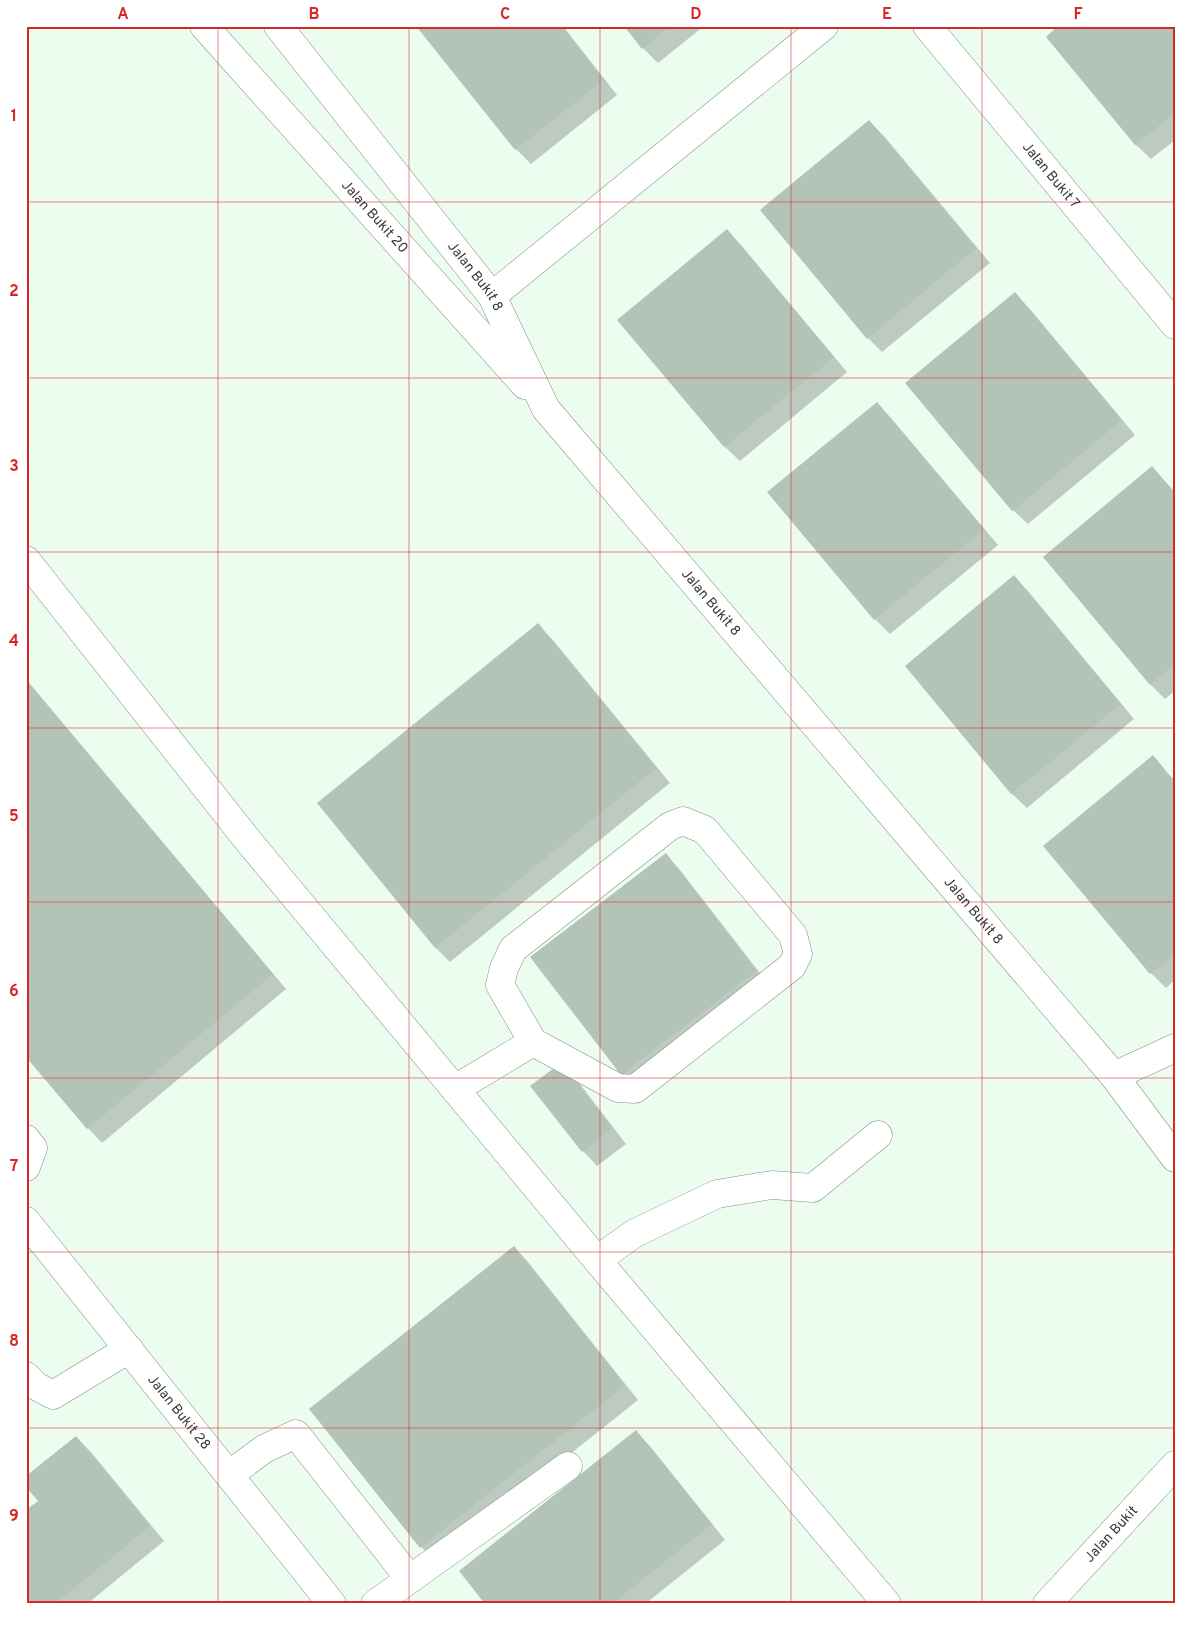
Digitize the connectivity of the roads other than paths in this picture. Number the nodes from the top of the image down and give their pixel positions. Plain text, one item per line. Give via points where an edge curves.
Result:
1 (204, 26) edge
2 (278, 26) edge
3 (824, 26) edge
4 (927, 26) edge
5 (492, 296) junction
6 (1175, 325) edge
7 (546, 409) junction
8 (26, 560) edge
9 (532, 1042) junction
10 (1175, 1048) edge
11 (1114, 1076) junction
12 (455, 1089) junction
13 (878, 1136) dead end
14 (26, 1139) edge
15 (1175, 1158) edge
16 (26, 1167) edge
17 (26, 1221) edge
18 (597, 1260) junction
19 (129, 1349) junction
20 (26, 1376) edge
21 (1175, 1465) edge
22 (568, 1466) dead end
23 (229, 1475) junction
24 (410, 1579) junction
25 (332, 1604) edge
26 (375, 1604) edge
27 (887, 1604) edge
28 (1047, 1604) edge

1 - 7 street, Jalan Bukit 20
2 - 5 street, Jalan Bukit 8
3 - 5 street
4 - 6 street, Jalan Bukit 7
5 - 7 street, Jalan Bukit 8
7 - 11 street, Jalan Bukit 8
8 - 12 street via 250,843
9 - 9 street via 500,985 513,949 670,826 683,821 705,830 793,935 798,954 792,966 635,1089 618,1088
9 - 12 street
10 - 11 street
11 - 15 street, Jalan Bukit 8
12 - 18 street
13 - 18 street via 813,1188 772,1185 717,1194 635,1233
14 - 16 street via 33,1148
17 - 19 street, Jalan Bukit 28
18 - 27 street
19 - 20 street via 53,1395
19 - 23 street, Jalan Bukit 28
21 - 28 street, Jalan Bukit
22 - 24 street
23 - 24 street via 264,1449 296,1434
23 - 25 street, Jalan Bukit 28
24 - 26 street

